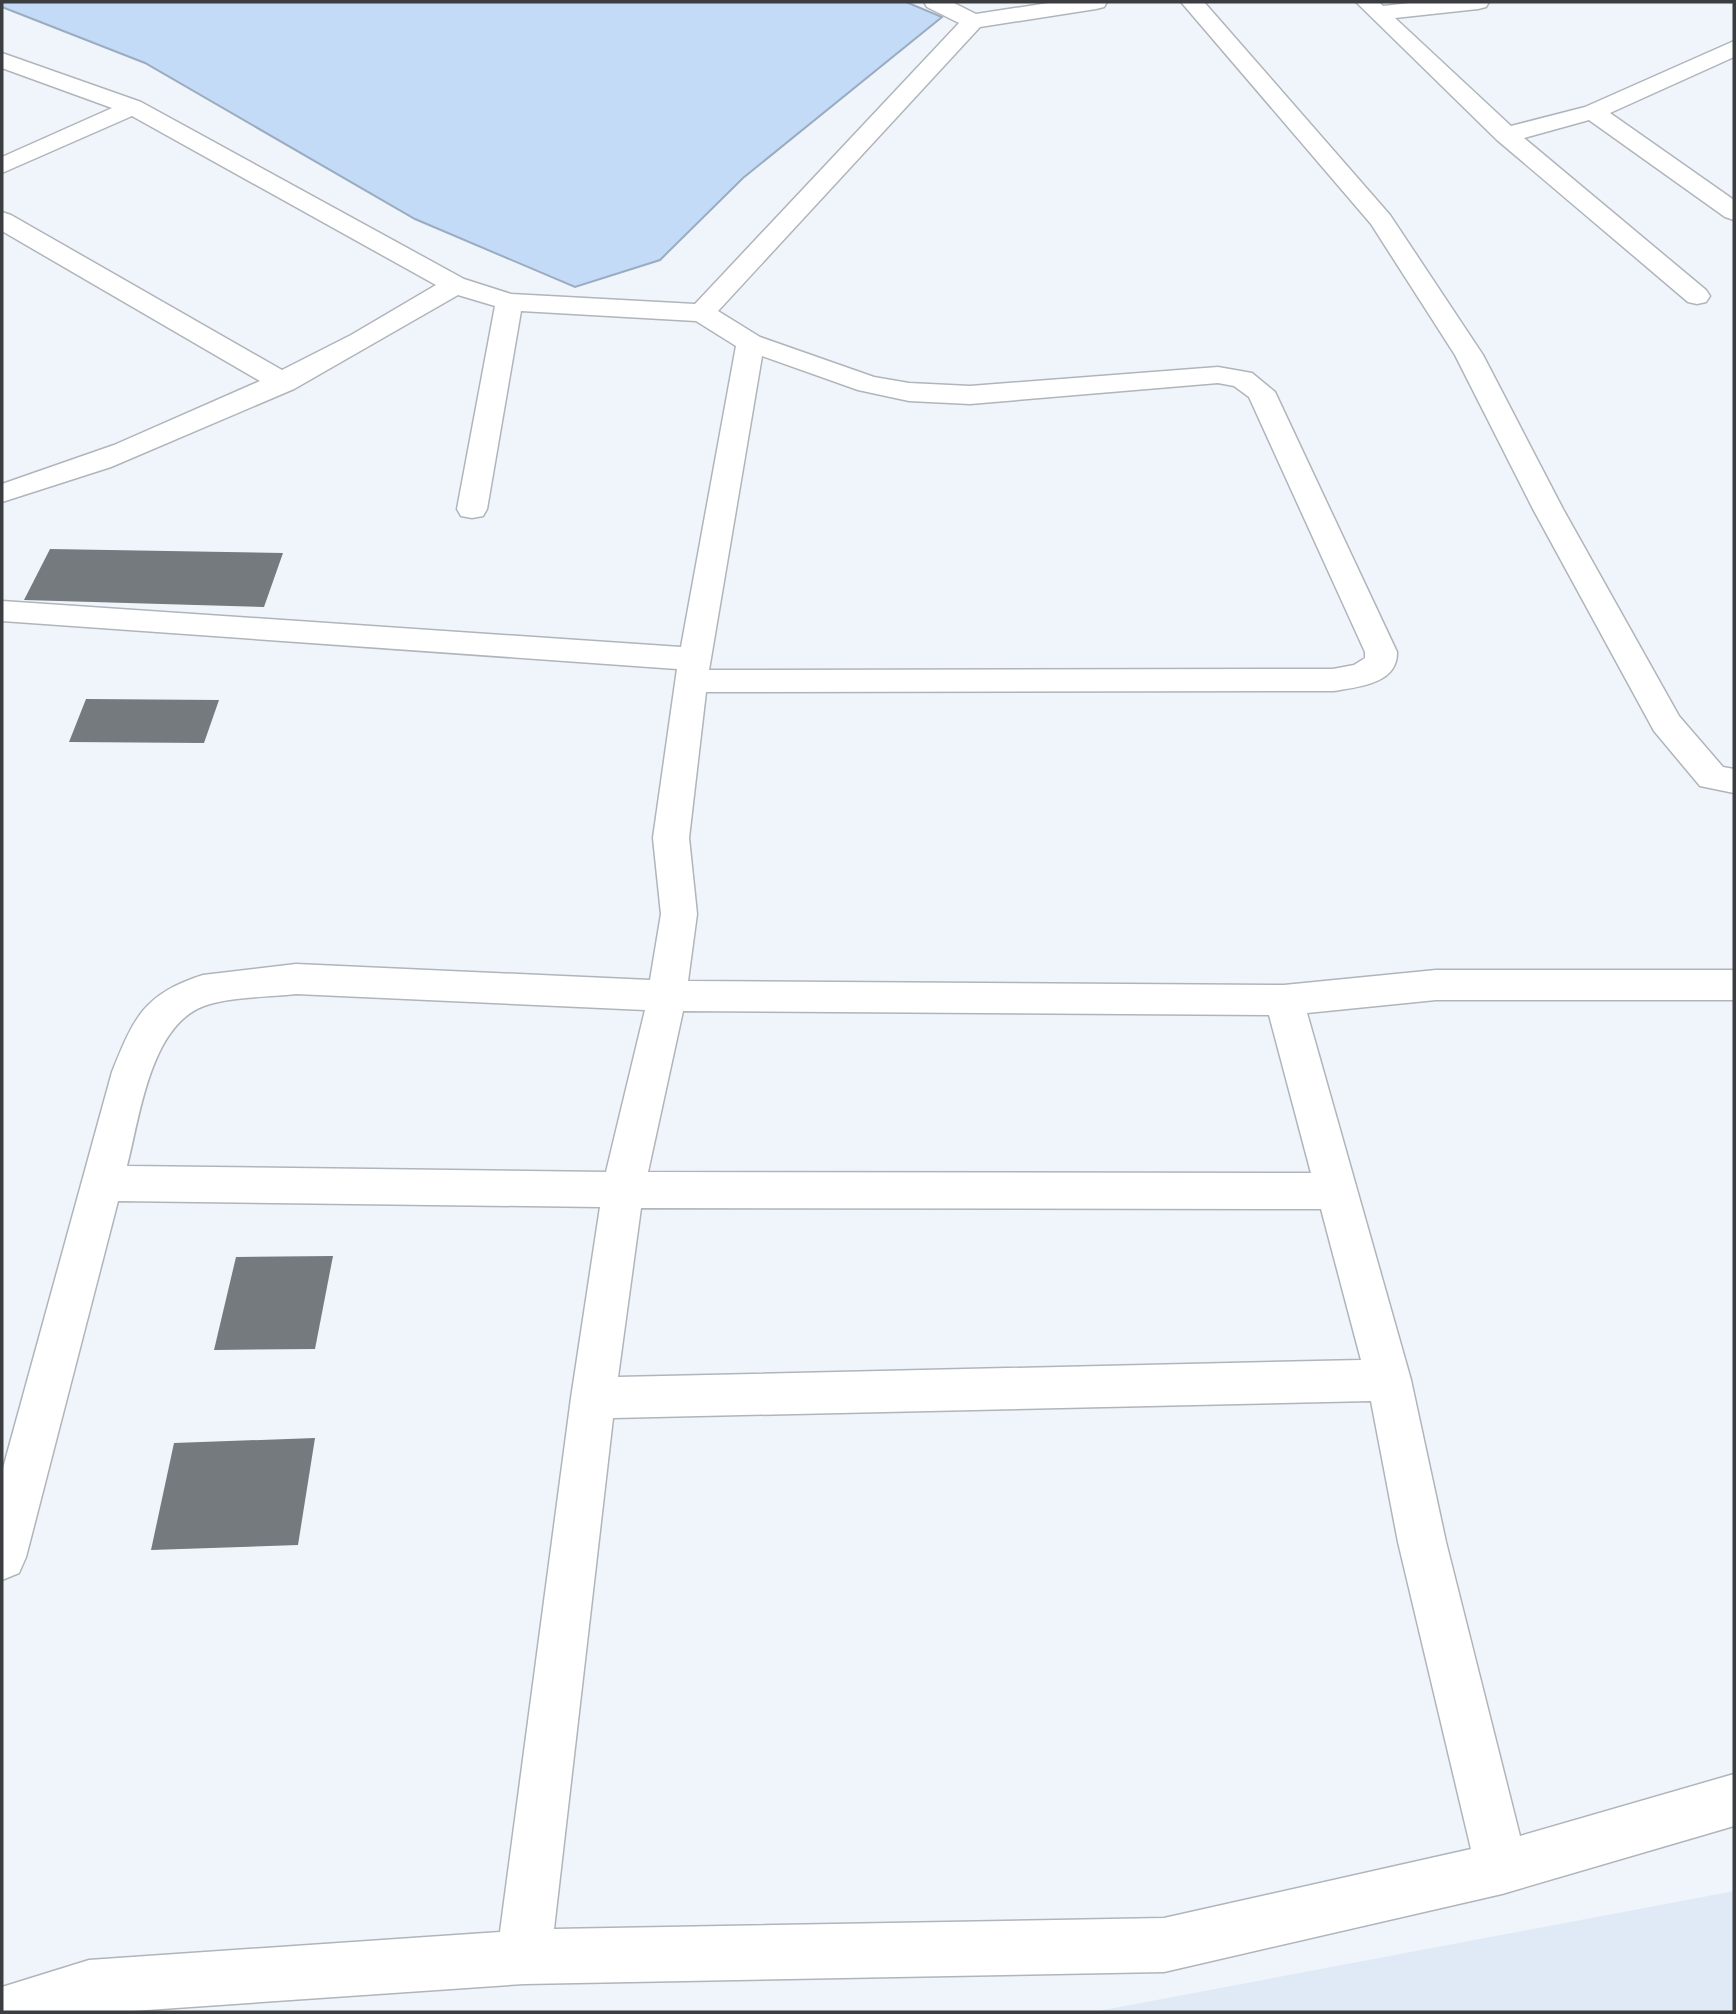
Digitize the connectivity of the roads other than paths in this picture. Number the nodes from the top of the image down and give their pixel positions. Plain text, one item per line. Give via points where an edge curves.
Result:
1 (935, 2) edge
2 (1096, 2) edge
3 (1192, 2) edge
4 (1478, 2) edge
5 (1372, 7) edge
6 (973, 21) junction
7 (1734, 48) edge
8 (2, 60) edge
9 (133, 107) junction
10 (1592, 112) junction
11 (1506, 135) junction
12 (2, 166) edge
13 (1734, 212) edge
14 (2, 220) edge
15 (455, 285) junction
16 (1697, 296) dead end
17 (509, 302) junction
18 (702, 313) junction
19 (750, 343) junction
20 (284, 383) junction
21 (8, 485) edge
22 (472, 509) dead end
23 (2, 611) edge
24 (693, 670) junction
25 (1734, 781) edge
26 (1734, 985) edge
27 (667, 996) junction
28 (1284, 1000) junction
29 (102, 1182) junction
30 (623, 1190) junction
31 (1336, 1191) junction
32 (1389, 1380) junction
33 (593, 1398) junction
34 (2, 1556) edge
35 (1734, 1800) edge
36 (1502, 1868) junction
37 (524, 1957) junction
38 (8, 2012) edge

1 - 6 street
2 - 6 street
3 - 25 street via 1381,220 1469,355 1666,723 1712,777
4 - 5 street
5 - 11 street
6 - 18 street
7 - 10 street
8 - 9 street
9 - 12 street
9 - 15 street
10 - 11 street
10 - 13 street
11 - 16 street
14 - 20 street
15 - 17 street
15 - 20 street via 382,331
17 - 18 street
17 - 22 street
18 - 19 street
19 - 24 street
19 - 24 street via 868,384 909,392 970,395 1218,375 1242,379 1261,392 1381,652 1381,662 1363,675 1333,680
20 - 21 street via 141,445
23 - 24 street
24 - 27 street via 671,838 679,914
26 - 28 street via 1436,985
27 - 28 street
27 - 29 street via 296,979 203,990 177,1001 149,1029 132,1072
27 - 30 street
28 - 31 street
29 - 30 street
29 - 34 street
30 - 31 street
30 - 33 street
31 - 32 street
32 - 33 street
32 - 36 street via 1422,1542
33 - 37 street
35 - 36 street
36 - 37 street via 1164,1945
37 - 38 street via 89,1987

